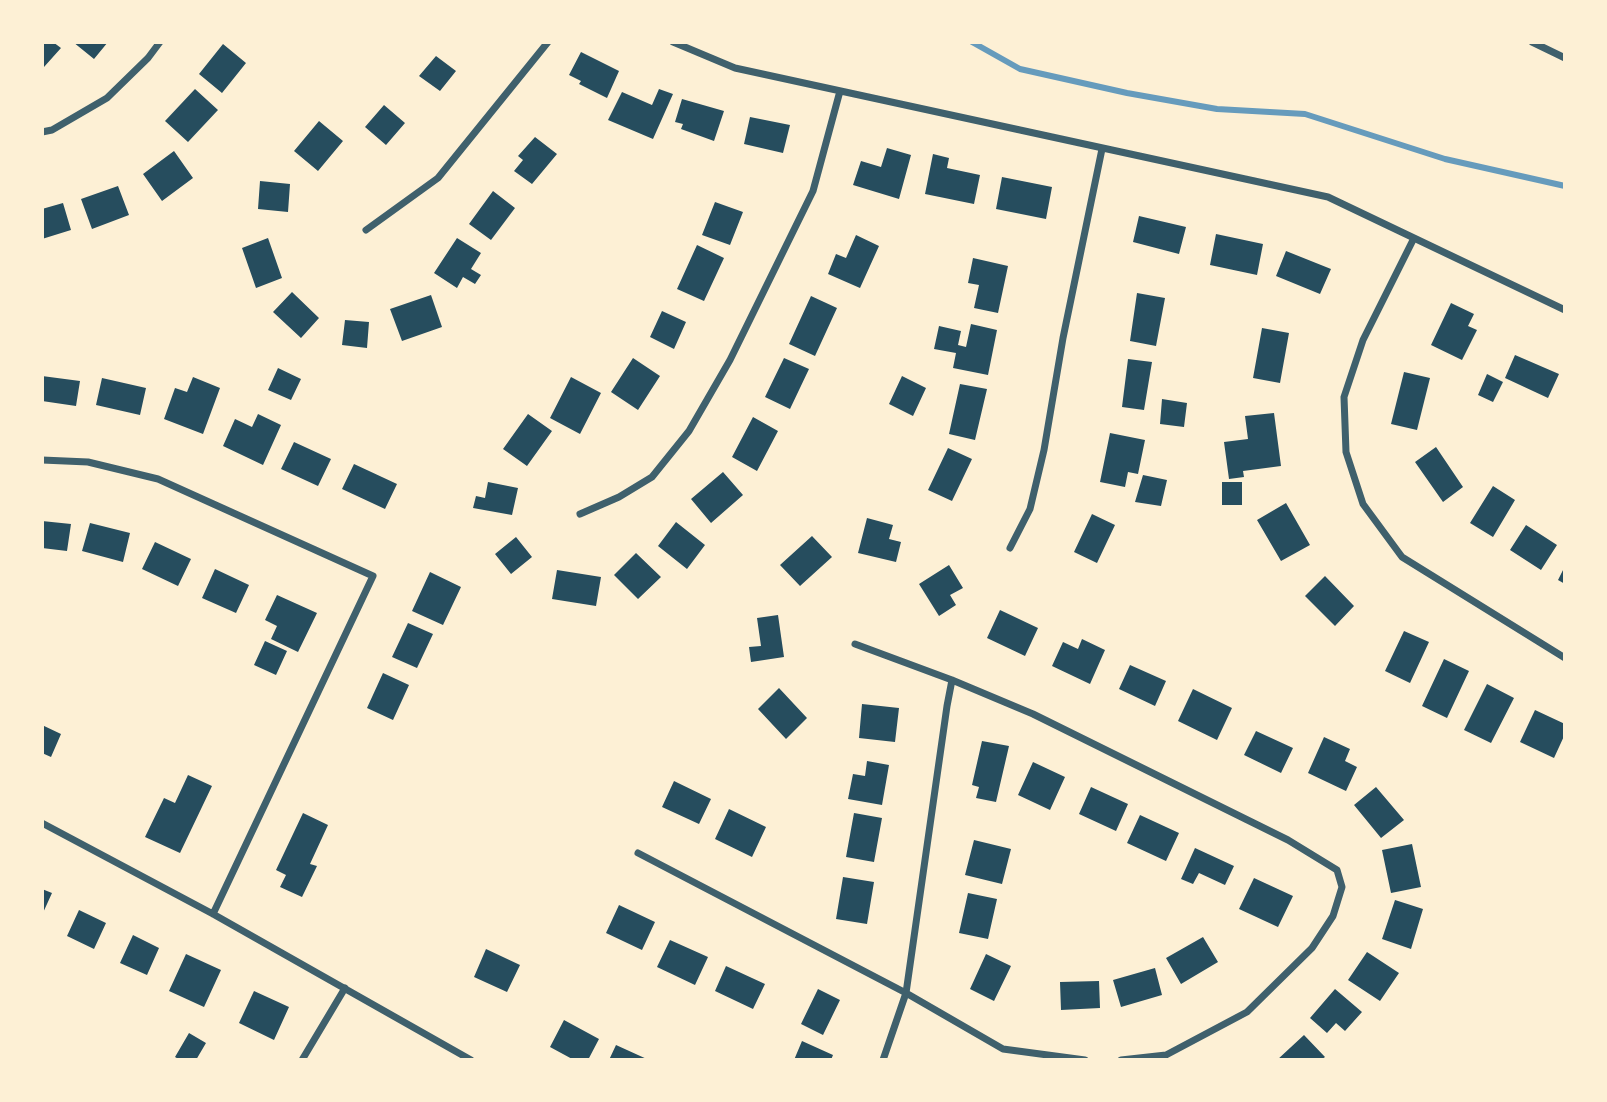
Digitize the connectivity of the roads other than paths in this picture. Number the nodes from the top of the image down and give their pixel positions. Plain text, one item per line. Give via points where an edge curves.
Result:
1 (160, 42) edge
2 (548, 42) edge
3 (673, 42) edge
4 (1532, 42) edge
5 (1565, 58) edge
6 (840, 91) junction
7 (42, 132) edge
8 (1102, 149) junction
9 (366, 230) dead end
10 (1414, 238) junction
11 (1565, 310) edge
12 (42, 460) edge
13 (580, 514) dead end
14 (1010, 548) dead end
15 (855, 643) dead end
16 (1565, 658) edge
17 (953, 680) junction
18 (42, 823) edge
19 (638, 853) dead end
20 (213, 914) junction
21 (345, 988) junction
22 (906, 993) junction
23 (1167, 1057) edge
24 (302, 1060) edge
25 (471, 1060) edge
26 (883, 1060) edge
27 (1086, 1060) edge
28 (1122, 1060) edge

1 - 7 street via 107,98
2 - 9 street via 438,178
3 - 6 street via 735,68
4 - 5 street
6 - 8 street
6 - 13 street via 813,191 730,360 689,431 652,477
8 - 10 street via 1328,197
8 - 14 street via 1044,450 1030,509
10 - 11 street
10 - 16 street via 1363,340 1344,397 1346,452 1363,504 1402,557
12 - 20 street via 88,462 158,479 373,576
15 - 17 street
17 - 22 street
17 - 23 street via 1033,714 1288,840 1336,870 1342,887 1333,916 1312,948 1247,1012
18 - 20 street
19 - 22 street
20 - 21 street
21 - 24 street
21 - 25 street
22 - 26 street
22 - 27 street via 1003,1049
23 - 28 street

